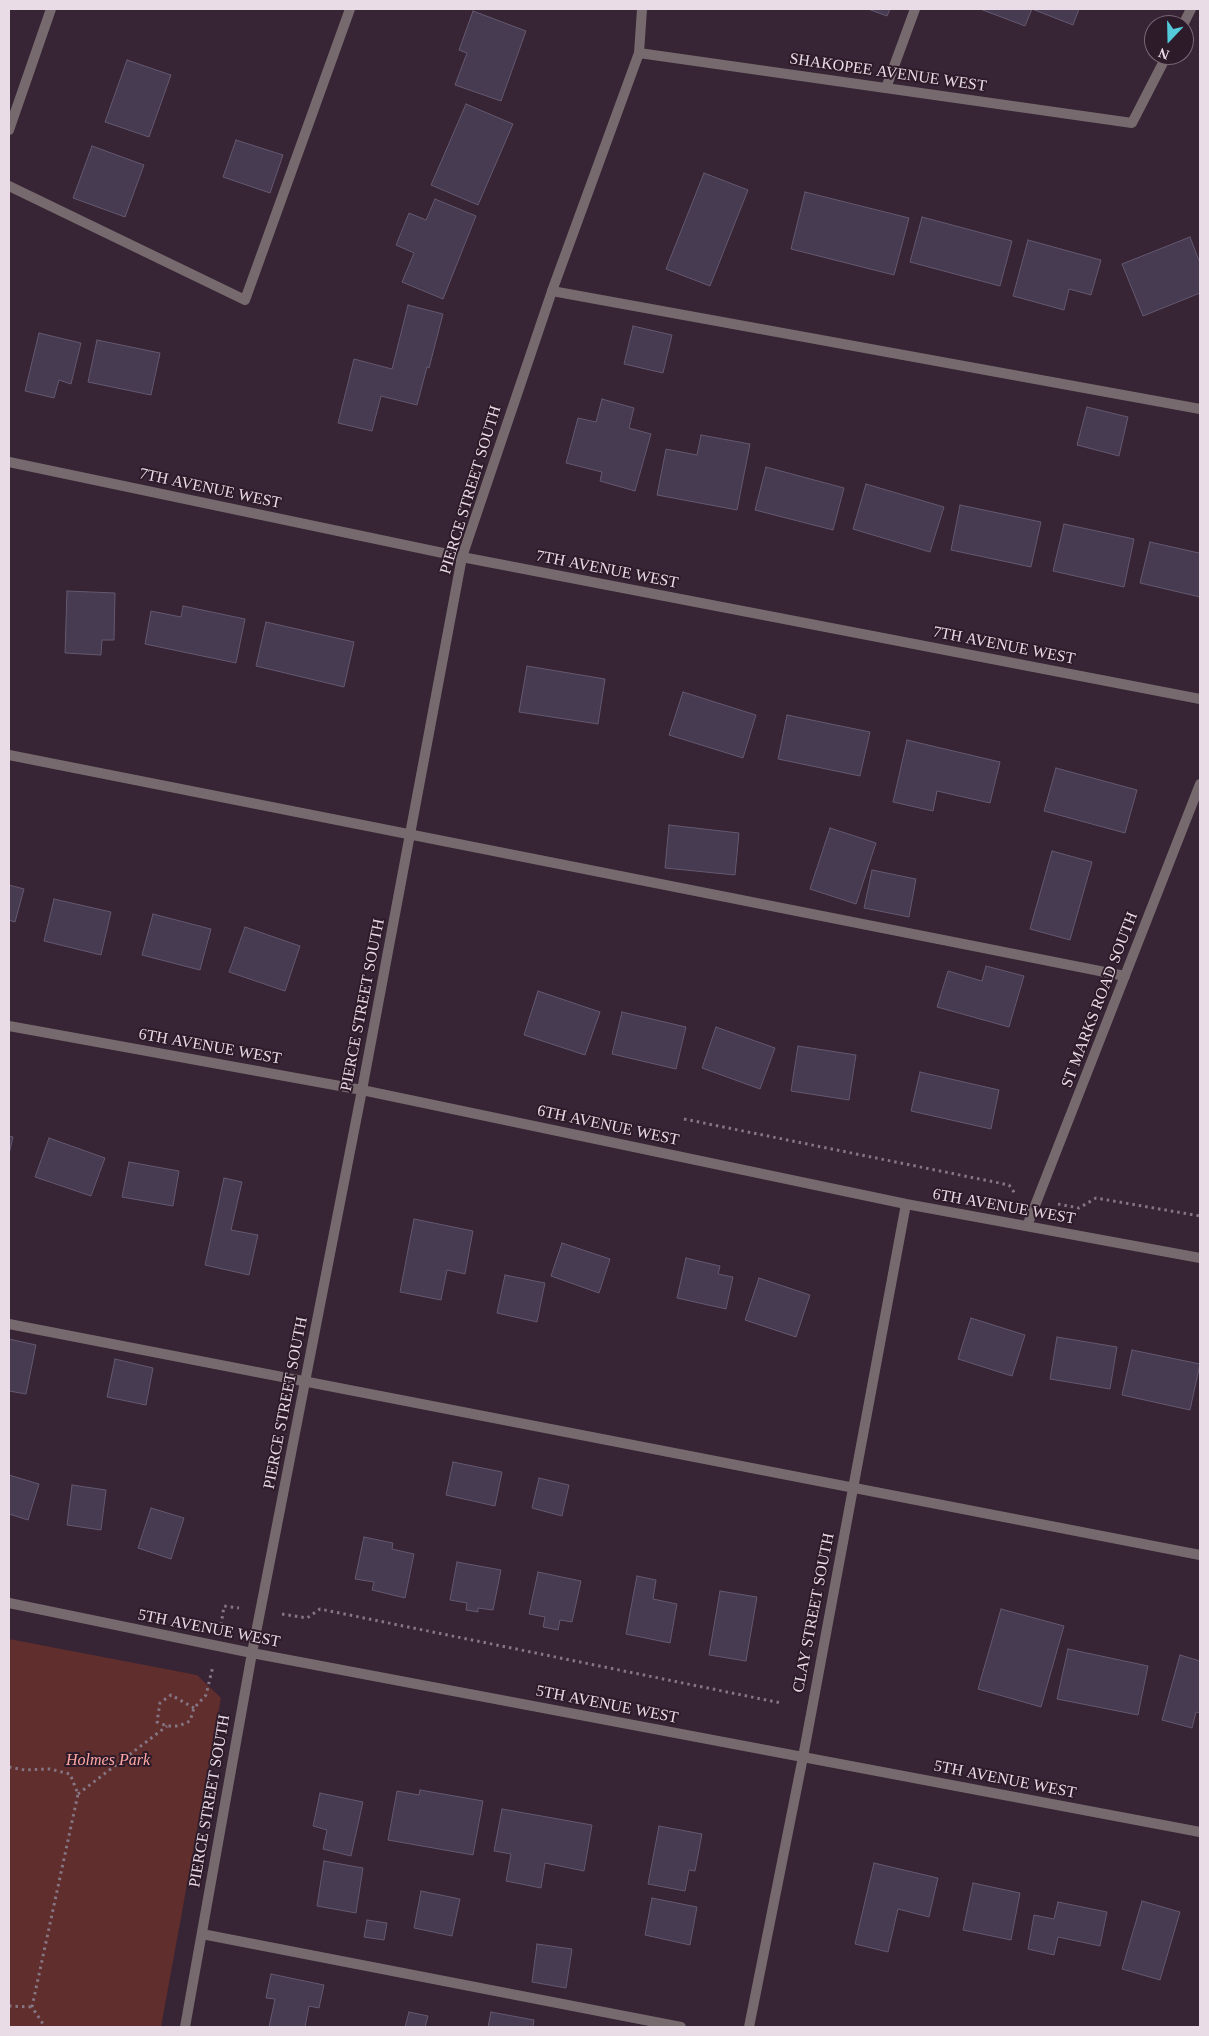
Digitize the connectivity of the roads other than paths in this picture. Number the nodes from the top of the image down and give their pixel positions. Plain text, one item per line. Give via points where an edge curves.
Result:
1 (51, 9) edge
2 (350, 9) edge
3 (642, 9) edge
4 (915, 9) edge
5 (639, 53) junction
6 (1163, 65) edge
7 (886, 88) junction
8 (9, 130) edge
9 (9, 186) edge
10 (552, 292) junction
11 (1200, 409) edge
12 (9, 462) edge
13 (462, 557) junction
14 (1200, 699) edge
15 (9, 754) edge
16 (1200, 784) edge
17 (410, 835) junction
18 (1125, 976) junction
19 (9, 1026) edge
20 (362, 1090) junction
21 (906, 1204) junction
22 (1027, 1226) junction
23 (1200, 1258) edge
24 (9, 1324) edge
25 (305, 1382) junction
26 (853, 1489) junction
27 (1200, 1555) edge
28 (9, 1604) edge
29 (252, 1654) junction
30 (803, 1757) junction
31 (1200, 1832) edge
32 (202, 1934) junction
33 (185, 2027) edge
34 (681, 2027) edge
35 (749, 2027) edge

1 - 8 street
2 - 9 street via 245,300
3 - 5 street, PIERCE STREET SOUTH
4 - 7 street
5 - 7 street, SHAKOPEE AVENUE WEST
5 - 10 street, PIERCE STREET SOUTH
6 - 7 street, SHAKOPEE AVENUE WEST via 1132,123
10 - 11 street
10 - 13 street, PIERCE STREET SOUTH
12 - 13 street, 7TH AVENUE WEST
13 - 14 street, 7TH AVENUE WEST
13 - 17 street, PIERCE STREET SOUTH
15 - 17 street
16 - 18 street, ST MARKS ROAD SOUTH
17 - 18 street
17 - 20 street, PIERCE STREET SOUTH
18 - 22 street, ST MARKS ROAD SOUTH
19 - 20 street, 6TH AVENUE WEST
20 - 21 street, 6TH AVENUE WEST
20 - 25 street, PIERCE STREET SOUTH
21 - 22 street, 6TH AVENUE WEST
21 - 26 street, CLAY STREET SOUTH
22 - 23 street, 6TH AVENUE WEST
24 - 25 street
25 - 26 street
25 - 29 street, PIERCE STREET SOUTH
26 - 27 street
26 - 30 street, CLAY STREET SOUTH
28 - 29 street, 5TH AVENUE WEST
29 - 30 street, 5TH AVENUE WEST
29 - 32 street, PIERCE STREET SOUTH
30 - 31 street, 5TH AVENUE WEST
30 - 35 street, CLAY STREET SOUTH
32 - 33 street, PIERCE STREET SOUTH
32 - 34 street

